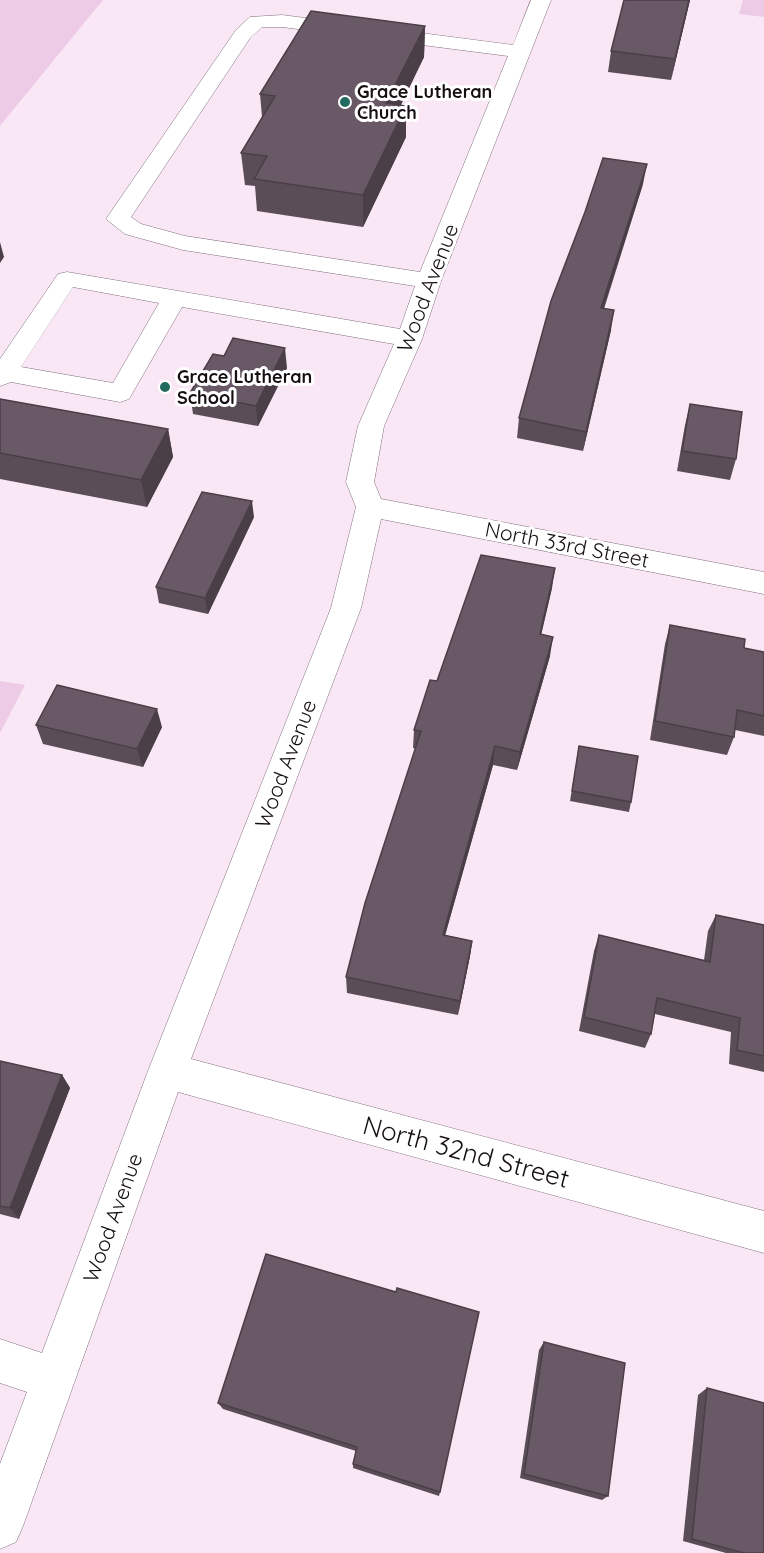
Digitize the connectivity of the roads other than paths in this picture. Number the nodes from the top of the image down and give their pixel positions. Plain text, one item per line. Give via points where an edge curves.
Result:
1 (542, 0) edge
2 (520, 52) junction
3 (429, 282) junction
4 (175, 297) junction
5 (409, 339) junction
6 (2, 375) edge
7 (370, 507) junction
8 (764, 583) edge
9 (167, 1071) junction
10 (764, 1232) edge
11 (0, 1361) edge
12 (55, 1379) junction
13 (0, 1526) edge

1 - 2 street, Wood Avenue
2 - 3 street, Wood Avenue
2 - 3 street via 257,21 243,34 118,219 133,229 183,243
3 - 5 street, Wood Avenue
4 - 5 street
4 - 6 street via 68,279
4 - 6 street via 120,393
5 - 7 street, Wood Avenue via 371,426 360,482
7 - 8 street, North 33rd Street
7 - 9 street, Wood Avenue via 346,608
9 - 10 street, North 32nd Street
9 - 12 street, Wood Avenue
11 - 12 street
12 - 13 street, Wood Avenue

